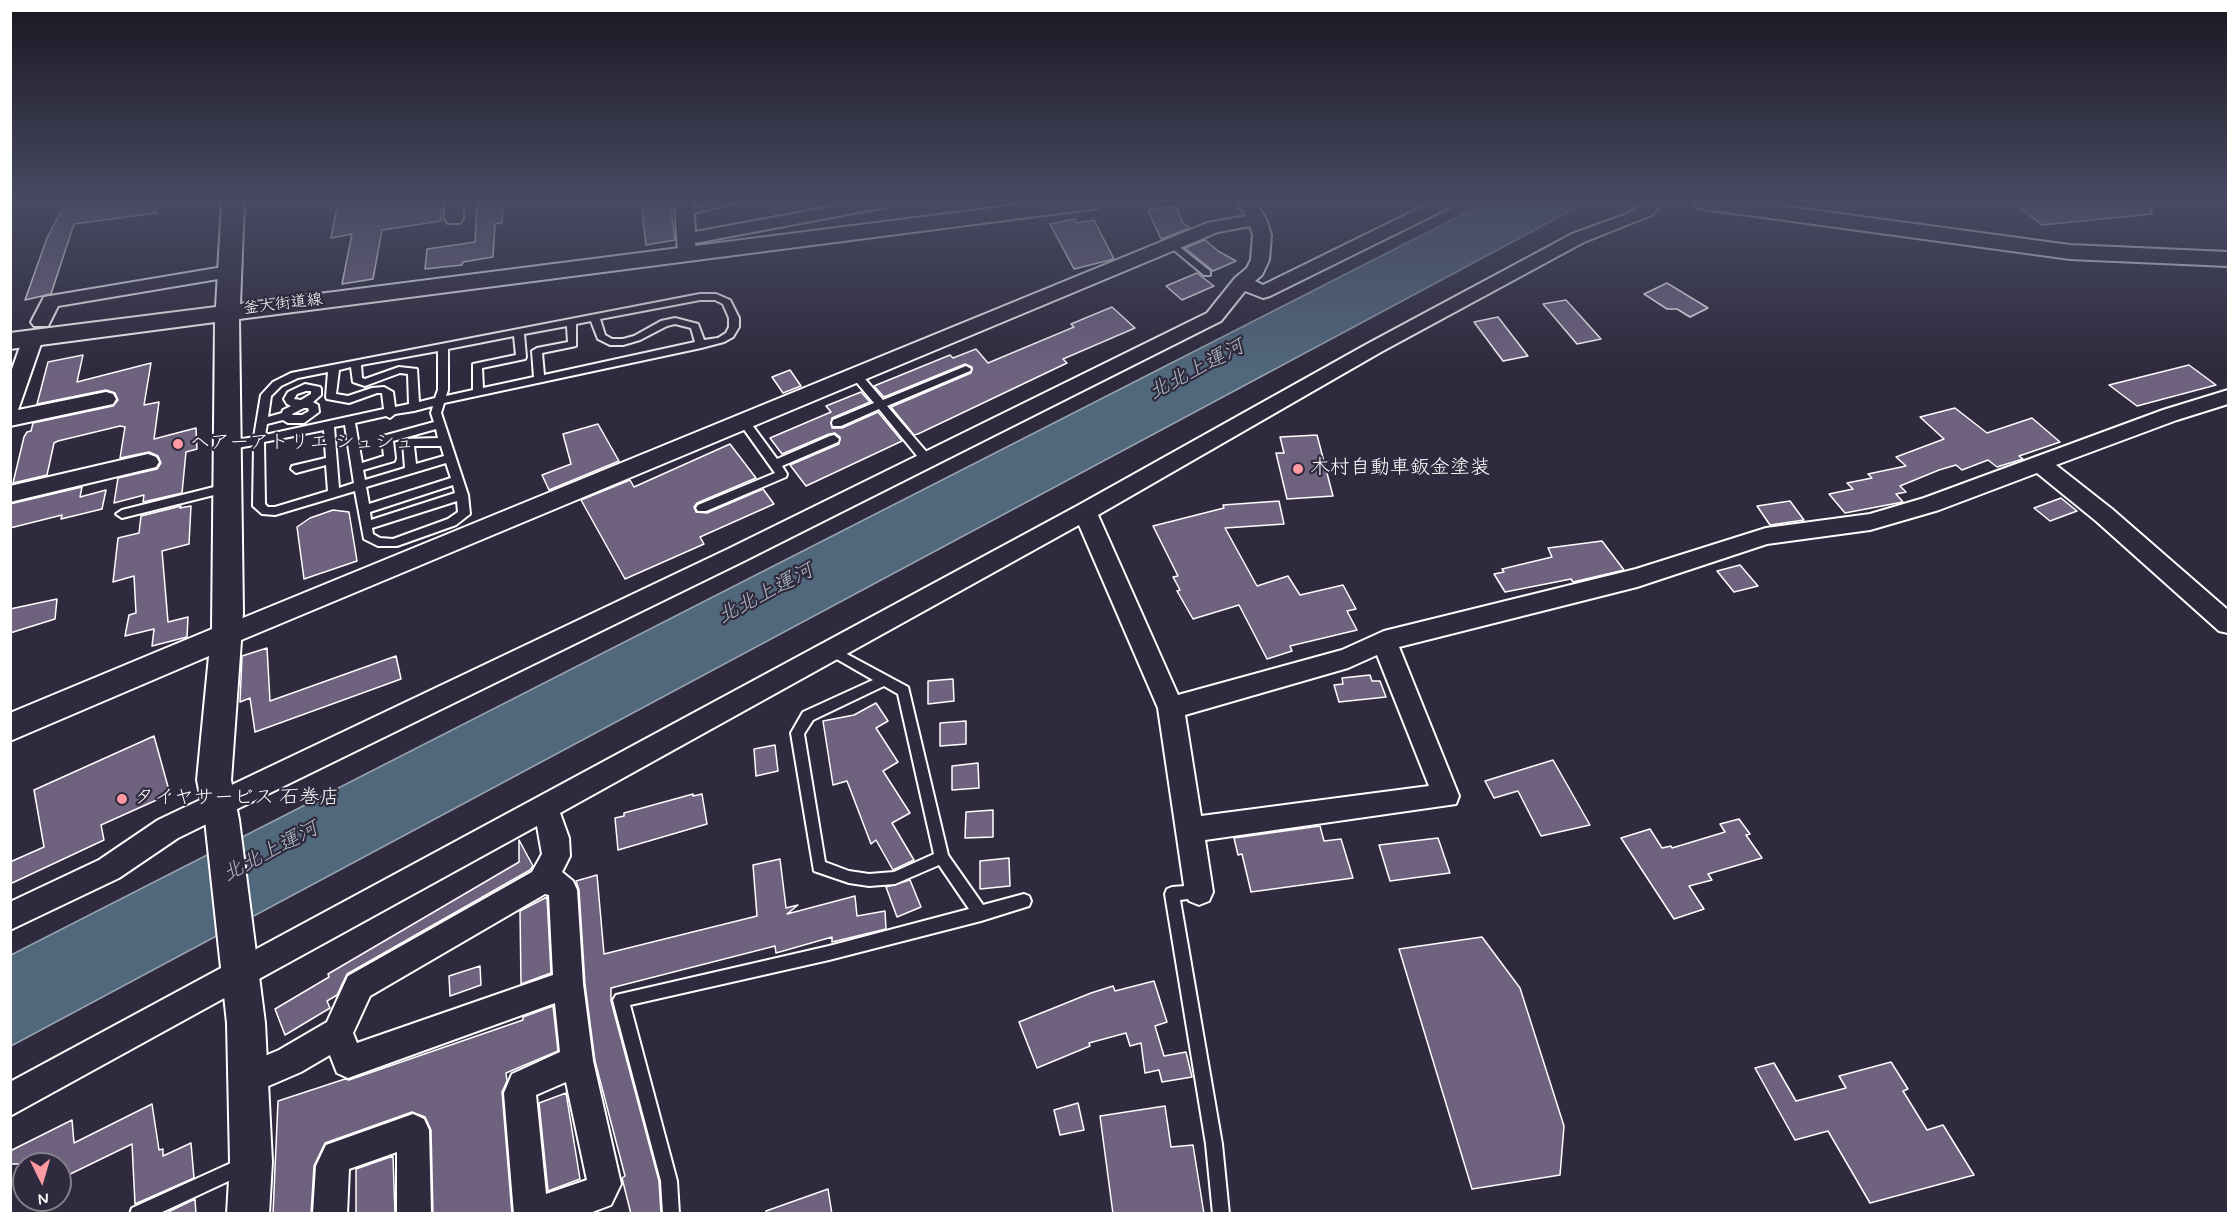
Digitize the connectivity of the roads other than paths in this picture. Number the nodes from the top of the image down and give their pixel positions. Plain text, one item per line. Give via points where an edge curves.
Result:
1 (230, 259) edge
2 (596, 259) edge
3 (1136, 259) edge
4 (1190, 259) edge
5 (1260, 259) edge
6 (1330, 259) edge
7 (1539, 259) edge
8 (229, 272) junction
9 (1207, 273) dead end
10 (1242, 282) junction
11 (227, 312) junction
12 (594, 317) junction
13 (571, 321) junction
14 (519, 332) junction
15 (28, 334) edge
16 (701, 345) junction
17 (443, 346) junction
18 (356, 363) junction
19 (334, 367) junction
20 (966, 369) dead end
21 (307, 372) junction
22 (856, 375) junction
23 (539, 381) junction
24 (478, 394) junction
25 (2229, 397) edge
26 (106, 399) dead end
27 (439, 403) junction
28 (303, 404) junction
29 (881, 405) junction
30 (10, 406) edge
31 (414, 408) junction
32 (390, 414) junction
33 (286, 416) junction
34 (10, 418) edge
35 (743, 421) junction
36 (261, 422) junction
37 (350, 422) junction
38 (837, 423) dead end
39 (440, 424) junction
40 (329, 427) junction
41 (834, 439) dead end
42 (259, 440) junction
43 (445, 442) junction
44 (226, 446) junction
45 (450, 458) junction
46 (926, 459) junction
47 (332, 460) junction
48 (148, 462) dead end
49 (775, 464) junction
50 (2040, 464) junction
51 (358, 468) junction
52 (296, 469) dead end
53 (411, 469) junction
54 (457, 480) junction
55 (360, 485) junction
56 (226, 488) junction
57 (334, 493) junction
58 (10, 494) edge
59 (462, 495) junction
60 (702, 508) dead end
61 (364, 510) junction
62 (1085, 512) junction
63 (122, 514) dead end
64 (366, 525) junction
65 (2229, 624) edge
66 (225, 636) junction
67 (1384, 641) junction
68 (832, 651) junction
69 (885, 680) junction
70 (1171, 708) junction
71 (10, 728) edge
72 (545, 808) junction
73 (220, 812) junction
74 (1190, 830) junction
75 (942, 857) junction
76 (542, 881) junction
77 (1199, 892) joint
78 (1024, 901) dead end
79 (981, 914) junction
80 (10, 917) edge
81 (239, 963) junction
82 (568, 984) junction
83 (338, 1033) junction
84 (577, 1061) junction
85 (249, 1078) junction
86 (10, 1100) edge
87 (251, 1162) junction
88 (138, 1214) edge
89 (248, 1214) edge
90 (330, 1214) edge
91 (414, 1214) edge
92 (533, 1214) edge
93 (671, 1214) edge
94 (1221, 1214) edge

1 - 8 street
2 - 11 street, 釜大街道線
3 - 22 street
4 - 9 lane
5 - 10 street via 1255,271
6 - 10 street via 1263,292
7 - 62 street
8 - 11 street
8 - 15 street via 51,301
10 - 46 street via 1214,317
11 - 15 street, 釜大街道線
11 - 44 street
12 - 13 lane
12 - 16 lane via 601,337 610,342 637,338 675,321 695,327
12 - 16 lane via 700,297 728,302 734,318 730,335
13 - 14 lane
13 - 23 lane via 573,344 537,351
14 - 17 lane
14 - 24 lane via 521,357 477,366
15 - 30 street
16 - 23 lane
17 - 18 lane
17 - 27 lane via 443,390
18 - 19 lane
18 - 31 lane via 357,380 365,383 399,370 413,371
19 - 21 lane
19 - 32 lane via 331,397 349,400 384,390 388,392
20 - 29 lane
21 - 28 lane via 305,387 293,392 289,399
21 - 36 lane via 277,384 266,395
22 - 29 lane
22 - 35 street
23 - 24 lane
24 - 27 lane
25 - 50 street via 2169,415
26 - 34 street
27 - 31 lane
27 - 39 lane via 436,413
28 - 33 lane via 291,408
28 - 33 lane via 315,408 310,416 292,421
29 - 38 lane
29 - 46 lane
31 - 32 lane
32 - 37 lane
33 - 36 lane
35 - 49 lane
35 - 66 street
36 - 42 lane
37 - 40 lane
37 - 51 lane
39 - 43 lane
39 - 51 lane via 387,439 390,458
40 - 42 lane
40 - 47 lane
41 - 49 lane
42 - 44 lane
42 - 57 lane via 259,506 266,511
43 - 45 lane
43 - 53 lane via 408,442
44 - 56 street
45 - 53 lane
45 - 54 lane
46 - 73 street
47 - 52 lane
47 - 57 lane
48 - 58 street
49 - 60 lane via 782,474
50 - 65 street
50 - 67 street via 1870,522 1766,536 1637,578
51 - 55 lane
53 - 55 lane
54 - 59 lane
54 - 61 lane
55 - 57 lane
55 - 61 lane
56 - 63 lane
56 - 66 street
59 - 64 lane
59 - 64 lane via 464,514 393,543 378,542 368,536
61 - 64 lane
62 - 68 street
62 - 70 street
66 - 71 street
66 - 73 street via 214,780
67 - 70 street via 1348,658
67 - 74 street via 1446,796
68 - 69 lane
68 - 72 street
69 - 75 lane via 904,691
69 - 75 lane via 808,716 797,733 819,866 869,880 895,878
70 - 74 street
72 - 76 street via 555,838 556,856
72 - 81 street
73 - 80 street via 168,829 109,869
73 - 81 street
74 - 77 street
75 - 79 lane
76 - 82 street via 555,882 563,890
76 - 83 street via 359,986
77 - 94 lane via 1172,894 1214,1144
78 - 79 lane
79 - 93 lane via 621,1000 669,1181
81 - 85 street
81 - 86 street
82 - 83 street via 348,1062
82 - 84 street
83 - 85 street via 290,1061
84 - 92 street via 523,1084 520,1093
84 - 92 street via 604,1184 598,1193
85 - 87 street
87 - 88 lane
87 - 89 street
90 - 91 street via 332,1166 338,1156 413,1130

